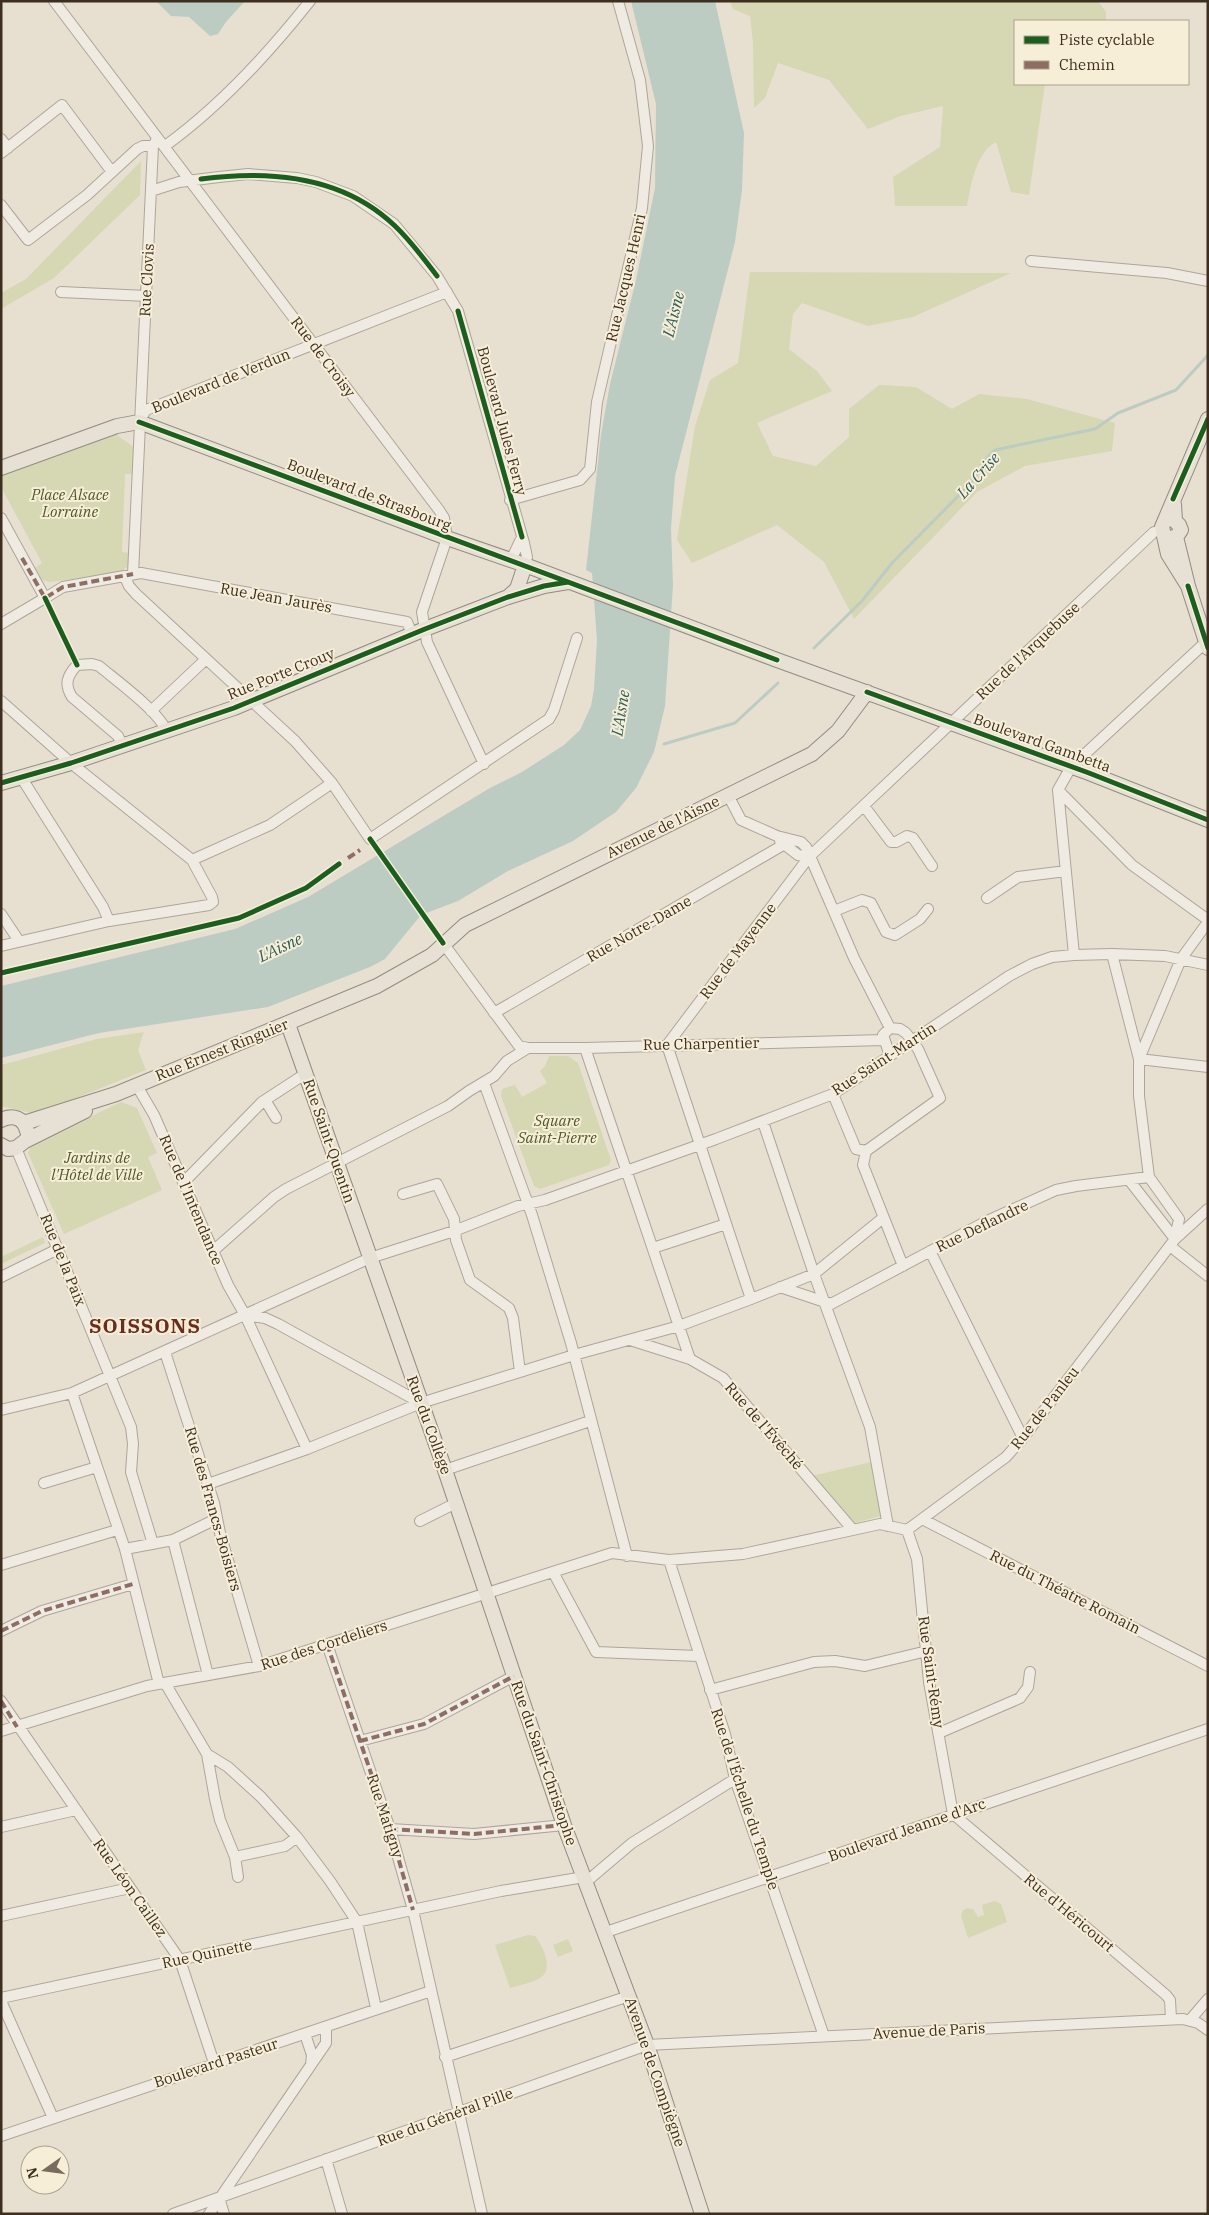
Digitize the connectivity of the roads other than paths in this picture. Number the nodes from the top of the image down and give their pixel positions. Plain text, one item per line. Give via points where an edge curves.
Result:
1 (54, 1) edge
2 (310, 1) edge
3 (618, 1) edge
4 (1, 139) edge
5 (158, 144) junction
6 (7, 149) edge
7 (112, 172) junction
8 (189, 180) junction
9 (151, 191) junction
10 (1, 205) edge
11 (1031, 261) dead end
12 (1208, 281) edge
13 (61, 292) dead end
14 (447, 292) junction
15 (147, 296) junction
16 (314, 344) junction
17 (1208, 418) edge
18 (138, 422) junction
19 (1, 468) edge
20 (510, 500) junction
21 (1, 518) edge
22 (1169, 529) junction
23 (522, 537) junction
24 (447, 538) junction
25 (511, 560) junction
26 (525, 565) junction
27 (129, 576) junction
28 (568, 582) junction
29 (508, 597) junction
30 (45, 598) junction
31 (422, 612) junction
32 (679, 623) joint
33 (1, 624) edge
34 (415, 629) junction
35 (577, 638) dead end
36 (1207, 645) edge
37 (206, 658) junction
38 (867, 692) junction
39 (250, 700) junction
40 (1, 701) edge
41 (151, 711) junction
42 (952, 723) junction
43 (166, 730) junction
44 (122, 745) junction
45 (71, 763) junction
46 (484, 764) junction
47 (1071, 767) junction
48 (21, 777) junction
49 (1, 783) edge
50 (332, 783) junction
51 (1058, 790) junction
52 (728, 795) junction
53 (864, 806) junction
54 (1208, 820) edge
55 (780, 841) junction
56 (809, 858) junction
57 (192, 860) junction
58 (932, 866) dead end
59 (1066, 871) junction
60 (987, 898) dead end
61 (928, 909) dead end
62 (834, 911) junction
63 (1, 914) edge
64 (109, 921) junction
65 (1208, 921) edge
66 (19, 941) junction
67 (443, 943) junction
68 (1, 946) edge
69 (1112, 954) junction
70 (1074, 955) junction
71 (1181, 959) junction
72 (1208, 964) edge
73 (494, 1013) junction
74 (307, 1015) joint
75 (288, 1024) junction
76 (890, 1028) junction
77 (884, 1040) junction
78 (912, 1041) junction
79 (520, 1045) junction
80 (667, 1045) junction
81 (585, 1048) junction
82 (890, 1056) junction
83 (1139, 1059) junction
84 (507, 1062) junction
85 (1208, 1066) edge
86 (304, 1070) junction
87 (484, 1083) junction
88 (137, 1086) junction
89 (116, 1094) junction
90 (833, 1094) junction
91 (265, 1100) junction
92 (3, 1117) edge
93 (276, 1118) dead end
94 (763, 1122) junction
95 (24, 1123) junction
96 (1, 1145) edge
97 (21, 1145) junction
98 (700, 1145) junction
99 (866, 1152) junction
100 (337, 1164) junction
101 (626, 1171) junction
102 (1149, 1177) junction
103 (1129, 1180) junction
104 (183, 1183) junction
105 (403, 1194) dead end
106 (528, 1204) junction
107 (1208, 1209) edge
108 (883, 1218) junction
109 (1179, 1219) junction
110 (1196, 1219) junction
111 (726, 1224) junction
112 (454, 1231) junction
113 (1172, 1242) junction
114 (653, 1248) junction
115 (58, 1249) junction
116 (212, 1251) junction
117 (930, 1251) junction
118 (370, 1258) junction
119 (903, 1266) junction
120 (814, 1274) junction
121 (1208, 1276) edge
122 (1, 1277) edge
123 (780, 1287) junction
124 (751, 1299) junction
125 (826, 1303) junction
126 (245, 1315) junction
127 (679, 1326) junction
128 (629, 1340) junction
129 (165, 1352) junction
130 (574, 1355) junction
131 (690, 1358) junction
132 (520, 1372) junction
133 (111, 1376) junction
134 (72, 1393) junction
135 (421, 1403) junction
136 (1, 1410) edge
137 (590, 1421) junction
138 (1023, 1438) junction
139 (307, 1449) junction
140 (96, 1467) junction
141 (445, 1470) junction
142 (44, 1483) dead end
143 (208, 1484) junction
144 (456, 1503) junction
145 (216, 1519) junction
146 (922, 1519) junction
147 (420, 1521) dead end
148 (888, 1526) junction
149 (117, 1530) junction
150 (853, 1530) junction
151 (907, 1530) junction
152 (173, 1540) junction
153 (153, 1544) junction
154 (125, 1549) junction
155 (627, 1556) junction
156 (669, 1560) junction
157 (1, 1564) edge
158 (553, 1572) junction
159 (133, 1584) junction
160 (486, 1594) junction
161 (1, 1631) edge
162 (327, 1644) junction
163 (927, 1651) junction
164 (698, 1656) junction
165 (259, 1666) junction
166 (1208, 1666) edge
167 (1030, 1672) dead end
168 (208, 1676) junction
169 (514, 1676) junction
170 (162, 1684) junction
171 (710, 1690) junction
172 (1, 1702) edge
173 (17, 1727) junction
174 (1208, 1729) edge
175 (1, 1731) edge
176 (939, 1733) junction
177 (360, 1741) junction
178 (207, 1754) junction
179 (735, 1779) junction
180 (76, 1810) junction
181 (953, 1814) junction
182 (564, 1824) junction
183 (1, 1827) edge
184 (390, 1829) junction
185 (297, 1837) junction
186 (235, 1857) junction
187 (769, 1876) junction
188 (238, 1877) dead end
189 (585, 1879) junction
190 (130, 1888) junction
191 (413, 1910) junction
192 (1, 1916) edge
193 (357, 1922) junction
194 (606, 1932) junction
195 (180, 1960) junction
196 (431, 1991) junction
197 (629, 1996) junction
198 (1, 2000) edge
199 (1206, 2006) edge
200 (376, 2008) junction
201 (1171, 2020) junction
202 (1190, 2020) junction
203 (326, 2027) junction
204 (1207, 2028) edge
205 (305, 2034) junction
206 (824, 2036) junction
207 (647, 2045) junction
208 (445, 2057) junction
209 (214, 2063) junction
210 (311, 2066) junction
211 (459, 2112) junction
212 (53, 2118) junction
213 (1, 2136) edge
214 (326, 2159) junction
215 (232, 2180) junction
216 (244, 2189) junction
217 (219, 2198) junction
218 (173, 2214) edge
219 (209, 2214) edge
220 (224, 2214) edge
221 (342, 2214) edge
222 (482, 2214) edge
223 (702, 2214) edge

1 - 5 street, Rue de Croisy via 141,114
2 - 5 street via 289,28 224,96
3 - 20 street, Rue Jacques Henri via 640,80 648,146 642,208 597,402 590,470 580,480
4 - 6 street
5 - 7 street via 137,149
5 - 8 street, Rue de Croisy
5 - 9 street, Rue Clovis
6 - 7 street via 62,104
7 - 10 street via 28,240
8 - 9 street
8 - 14 street, Boulevard Jules Ferry via 248,174 297,178 334,188 394,224
8 - 16 street, Rue de Croisy
9 - 15 street, Rue Clovis
11 - 12 street via 1167,273
13 - 15 street
14 - 16 street, Boulevard de Verdun
14 - 20 street, Boulevard Jules Ferry via 465,333
15 - 18 street, Rue Clovis
16 - 18 street, Boulevard de Verdun via 146,410
16 - 24 street, Rue de Croisy via 439,510 444,518
17 - 22 main road via 1173,498
18 - 19 main road via 117,426
18 - 24 main road, Boulevard de Strasbourg
18 - 27 street, Rue Clovis via 140,447
20 - 23 street, Boulevard Jules Ferry
21 - 30 street
22 - 36 main road via 1168,554 1188,586
22 - 42 street, Rue de l'Arquebuse via 1154,532
23 - 25 street
23 - 26 street, Boulevard Jules Ferry via 527,557
24 - 25 main road, Boulevard de Strasbourg
24 - 31 street
25 - 26 main road, Boulevard de Strasbourg
26 - 28 main road, Boulevard de Strasbourg
26 - 29 main road via 517,589
27 - 30 street, Rue Jean Jaurès via 63,587
27 - 34 street, Rue Jean Jaurès via 141,573
27 - 37 street via 129,586 136,594
28 - 29 main road, Rue Porte Crouy
28 - 32 main road, Boulevard de Strasbourg
29 - 34 main road, Rue Porte Crouy
30 - 33 street, Rue Jean Jaurès
31 - 34 street
31 - 34 street
32 - 38 main road, Boulevard Gambetta
34 - 39 main road, Rue Porte Crouy
34 - 46 street via 427,642
35 - 46 street via 549,719
36 - 47 street
37 - 39 street
37 - 41 street
38 - 42 main road, Boulevard Gambetta
38 - 52 main road, Avenue de l'Aisne via 838,731 812,754
39 - 43 main road, Rue Porte Crouy
39 - 50 street via 295,741
40 - 45 street
41 - 43 street
41 - 44 street via 99,666 85,664 72,671 66,684 72,697 118,736
42 - 47 main road, Boulevard Gambetta
42 - 53 street, Rue de l'Arquebuse
43 - 44 main road, Rue Porte Crouy
44 - 45 main road, Rue Porte Crouy
45 - 48 main road, Rue Porte Crouy
45 - 57 street
46 - 50 street via 370,839
47 - 51 street
47 - 54 main road, Boulevard Gambetta
48 - 49 main road, Rue Porte Crouy
48 - 64 street
50 - 57 street via 270,825
51 - 59 street
51 - 65 street via 1132,864
52 - 55 street via 741,820
52 - 67 main road, Avenue de l'Aisne via 465,925
53 - 56 street, Rue de l'Arquebuse
53 - 58 street via 892,842 907,836 913,838
55 - 56 street via 801,842
55 - 73 street, Rue Notre-Dame
56 - 62 street
56 - 80 street, Rue de Mayenne
57 - 64 street via 213,902
59 - 60 street via 1018,877
59 - 70 street
61 - 62 street via 920,919 895,935 886,932 867,901
62 - 76 street
63 - 66 street
64 - 66 street
65 - 71 street
66 - 68 street
67 - 73 street
67 - 74 main road, Avenue de l'Aisne via 400,974
69 - 70 street, Rue Saint-Martin
69 - 71 street, Rue Saint-Martin
69 - 83 street
70 - 78 street, Rue Saint-Martin via 1052,957 1009,976
71 - 72 street, Rue Saint-Martin
71 - 83 street
73 - 79 street
74 - 75 main road, Rue Ernest Ringuier
75 - 86 main road, Rue Saint-Quentin
75 - 88 main road, Rue Ernest Ringuier
76 - 77 street via 883,1035
76 - 78 street via 900,1029
77 - 80 street, Rue Charpentier
77 - 82 street
78 - 82 street, Rue Saint-Martin
78 - 99 street via 940,1098
79 - 81 street, Rue Charpentier
79 - 84 street
79 - 84 street
80 - 81 street, Rue Charpentier
80 - 98 street
81 - 101 street
82 - 90 street, Rue Saint-Martin
83 - 85 street
83 - 102 street via 1139,1096
84 - 87 street
86 - 91 street
86 - 100 main road, Rue Saint-Quentin
87 - 100 street via 448,1106
87 - 106 street
88 - 89 main road, Rue Ernest Ringuier
88 - 104 street, Rue de l'Intendance via 154,1116
89 - 95 main road
89 - 97 main road
90 - 94 street, Rue Saint-Martin
90 - 99 street via 856,1150
91 - 93 street
91 - 104 street
92 - 95 main road via 19,1118
94 - 98 street, Rue Saint-Martin
94 - 120 street
95 - 97 main road via 27,1135
96 - 97 main road via 8,1148
97 - 115 street, Rue de la Paix
98 - 101 street, Rue Saint-Martin
98 - 111 street
99 - 108 street via 862,1165
100 - 116 street via 274,1197
100 - 118 main road, Rue Saint-Quentin
101 - 106 street, Rue Saint-Martin
101 - 114 street
102 - 103 street, Rue Deflandre
102 - 109 street
103 - 113 street
103 - 117 street, Rue Deflandre via 1056,1190
104 - 116 street, Rue de l'Intendance
105 - 112 street via 438,1184 454,1219
106 - 112 street, Rue Saint-Martin
106 - 130 street
107 - 110 street, Rue de Panleu
108 - 119 street
108 - 120 street
109 - 110 street
109 - 113 street
110 - 113 street, Rue de Panleu
111 - 114 street
111 - 124 street
112 - 118 street, Rue Saint-Martin
112 - 132 street via 470,1280 508,1308 513,1318
113 - 121 street
113 - 138 street, Rue de Panleu
114 - 127 street
115 - 122 street
115 - 133 street, Rue de la Paix
116 - 126 street, Rue de l'Intendance
117 - 119 street, Rue Deflandre
117 - 138 street
118 - 126 street, Rue Saint-Martin
118 - 135 main road, Rue du Collège
119 - 125 street, Rue Deflandre via 832,1304
120 - 123 street
120 - 125 street
123 - 124 street
123 - 125 street
124 - 127 street
125 - 148 street via 870,1427
126 - 129 street, Rue Saint-Martin
126 - 135 street via 278,1324
126 - 139 street, Rue de l'Intendance
127 - 128 street
127 - 131 street
128 - 130 street
128 - 131 street, Rue de l'Évêché
129 - 133 street, Rue Saint-Martin
129 - 143 street, Rue des Francs-Boisiers
130 - 132 street
130 - 137 street
131 - 150 street, Rue de l'Évêché via 723,1378
132 - 135 street
133 - 134 street, Rue Saint-Martin
133 - 153 street, Rue de la Paix via 131,1427 131,1472
134 - 136 street, Rue Saint-Martin
134 - 140 street
135 - 139 street
135 - 141 main road, Rue du Collège
137 - 141 street
137 - 155 street
138 - 146 street, Rue de Panleu via 1006,1457
139 - 143 street
140 - 142 street
140 - 149 street
141 - 144 main road, Rue du Collège
143 - 145 street, Rue des Francs-Boisiers
144 - 147 street
144 - 160 main road, Rue du Collège
145 - 152 street
145 - 165 street, Rue des Francs-Boisiers
146 - 151 street, Rue de Panleu
146 - 166 street, Rue du Théatre Romain
148 - 150 street, Rue des Cordeliers via 880,1524
148 - 151 street
149 - 154 street
149 - 157 street
150 - 156 street, Rue des Cordeliers via 743,1554
151 - 163 street, Rue Saint-Rémy via 917,1559
152 - 153 street
152 - 168 street
153 - 154 street
154 - 159 street
155 - 156 street, Rue des Cordeliers
155 - 158 street, Rue des Cordeliers via 612,1553
156 - 164 street, Rue de l'Échelle du Temple
158 - 160 street, Rue des Cordeliers
158 - 164 street via 596,1652
159 - 161 street via 42,1611
159 - 170 street
160 - 162 street, Rue des Cordeliers
160 - 169 main road, Rue du Saint-Christophe
162 - 165 street, Rue des Cordeliers
162 - 177 street, Rue Matigny
163 - 171 street via 865,1666 835,1661 814,1662
163 - 176 street, Rue Saint-Rémy via 929,1682
164 - 171 street, Rue de l'Échelle du Temple
165 - 168 street, Rue des Cordeliers
167 - 176 street via 1028,1687 1020,1698
168 - 170 street, Rue des Cordeliers
169 - 177 street via 424,1724
169 - 182 main road, Rue du Saint-Christophe
170 - 173 street, Rue des Cordeliers
170 - 178 street
171 - 179 street, Rue de l'Échelle du Temple via 725,1734
172 - 173 street, Rue Léon Caillez
173 - 175 street, Rue des Cordeliers
173 - 180 street, Rue Léon Caillez
174 - 181 street, Boulevard Jeanne d'Arc
176 - 181 street, Rue Saint-Rémy
177 - 184 street, Rue Matigny
178 - 185 street via 235,1773
178 - 186 street via 220,1820
179 - 187 street, Rue de l'Échelle du Temple
179 - 189 street via 632,1842
180 - 183 street
180 - 190 street, Rue Léon Caillez
181 - 187 street, Boulevard Jeanne d'Arc
181 - 201 street, Rue d'Héricourt via 1166,1995 1172,2007
182 - 184 street via 474,1834
182 - 189 main road, Rue du Saint-Christophe
184 - 191 street, Rue Matigny
185 - 186 street via 285,1846
185 - 193 street
186 - 188 street
187 - 194 street, Boulevard Jeanne d'Arc
187 - 206 street, Rue de l'Échelle du Temple
189 - 191 street, Rue Quinette via 501,1891
189 - 194 main road, Rue du Saint-Christophe
190 - 192 street
190 - 195 street, Rue Léon Caillez
191 - 193 street, Rue Quinette
191 - 196 street, Rue Matigny
193 - 195 street, Rue Quinette
193 - 200 street
194 - 197 main road, Avenue de Compiègne
195 - 198 street, Rue Quinette
195 - 209 street, Rue Léon Caillez
196 - 200 street, Boulevard Pasteur
196 - 208 street, Rue Matigny
197 - 207 main road, Avenue de Compiègne
197 - 208 street
198 - 212 street
199 - 202 street
200 - 203 street, Boulevard Pasteur
201 - 202 street, Avenue de Paris
201 - 206 street, Avenue de Paris
202 - 204 street, Avenue de Paris
203 - 205 street, Boulevard Pasteur
203 - 210 street via 326,2043
205 - 209 street, Boulevard Pasteur
205 - 210 street via 312,2055
206 - 207 street, Avenue de Paris
207 - 211 street, Rue du Général Pille
207 - 223 main road, Avenue de Compiègne
208 - 211 street, Rue Matigny
209 - 212 street, Boulevard Pasteur
210 - 215 street
211 - 214 street, Rue du Général Pille
211 - 222 street, Rue Matigny
212 - 213 street, Boulevard Pasteur
214 - 216 street, Rue du Général Pille
214 - 221 street
215 - 216 street
215 - 217 street
216 - 217 street, Rue du Général Pille
217 - 218 street, Rue du Général Pille
217 - 219 street
217 - 220 street

